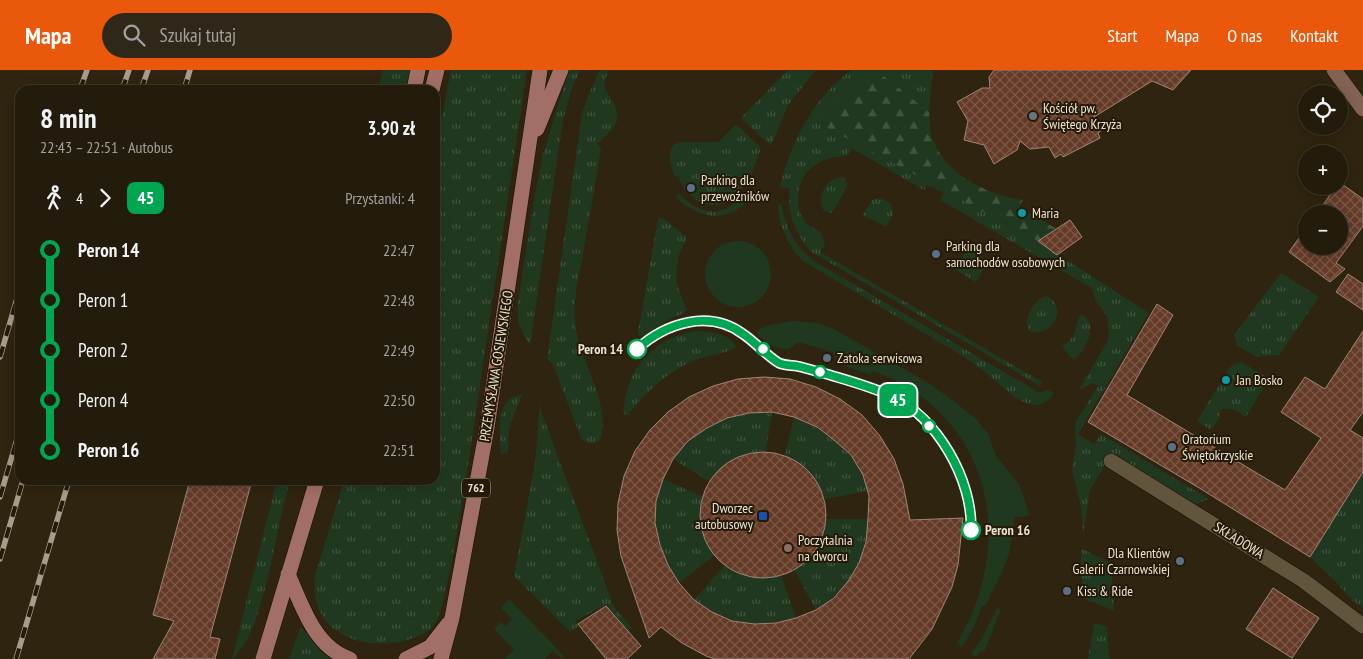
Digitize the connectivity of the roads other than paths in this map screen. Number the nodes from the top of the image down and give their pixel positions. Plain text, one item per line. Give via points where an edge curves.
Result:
1 (418, 70) edge
2 (437, 70) edge
3 (540, 70) edge
4 (561, 70) edge
5 (1334, 70) edge
6 (415, 85) edge
7 (433, 85) edge
8 (1363, 109) edge
9 (528, 152) junction
10 (1111, 461) dead end
11 (316, 485) edge
12 (288, 574) junction
13 (452, 618) junction
14 (1363, 626) edge
15 (263, 659) edge
16 (350, 659) edge
17 (406, 659) edge
18 (441, 659) edge

1 - 6 main road
2 - 7 main road
3 - 9 main road, PRZEMYSŁAWA GOSIEWSKIEGO / 762
4 - 9 main road
5 - 8 main road
9 - 13 main road, PRZEMYSŁAWA GOSIEWSKIEGO / 762 via 487,428
10 - 14 street, SKŁADOWA via 1304,581
11 - 12 main road
12 - 15 main road
12 - 16 main road via 314,629 326,645
13 - 17 main road via 430,647
13 - 18 main road, PRZEMYSŁAWA GOSIEWSKIEGO / 762

